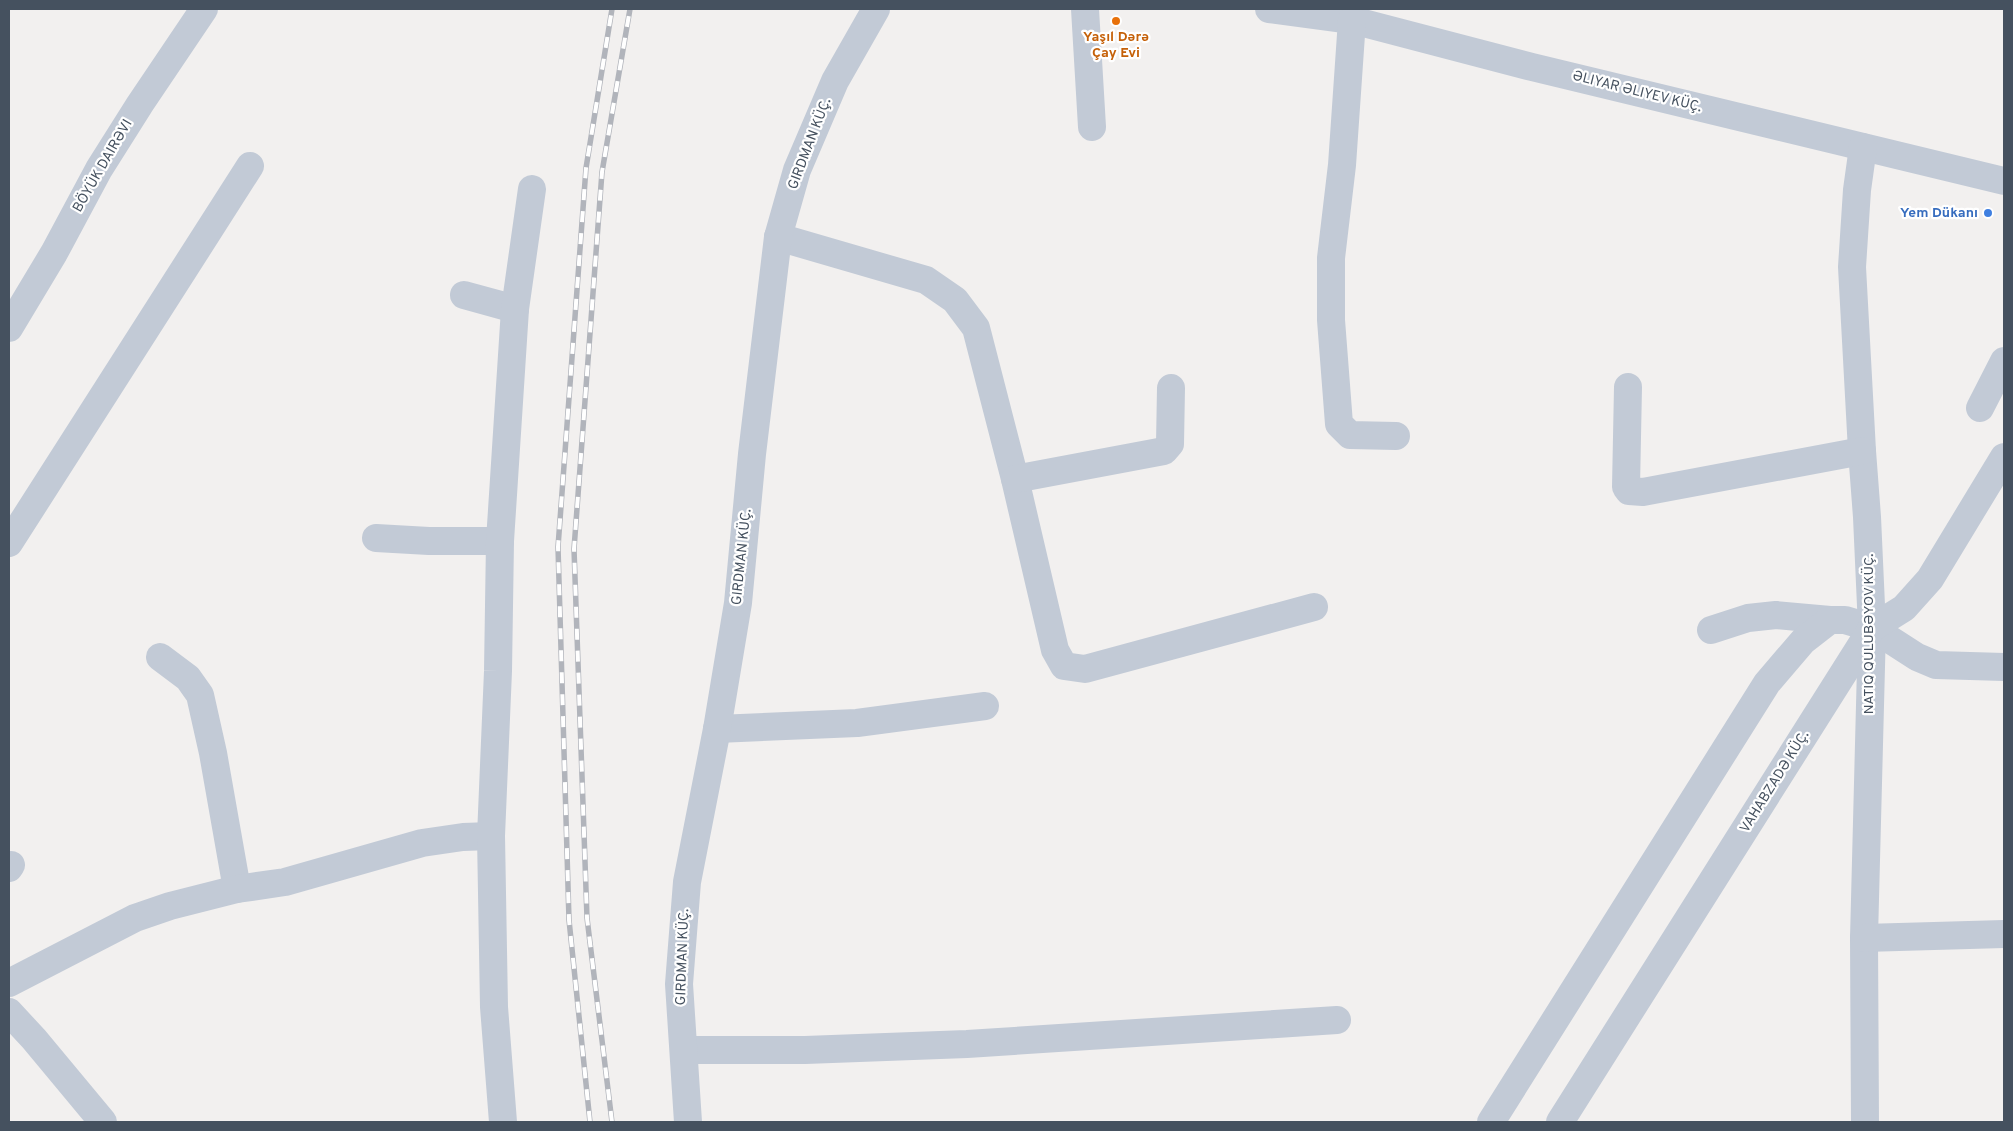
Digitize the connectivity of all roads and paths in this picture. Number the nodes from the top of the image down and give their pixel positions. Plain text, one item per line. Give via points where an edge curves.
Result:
1 (204, 9) edge
2 (876, 9) edge
3 (1085, 9) edge
4 (1269, 9) edge
5 (1352, 20) junction
6 (1092, 127) dead end
7 (1863, 147) junction
8 (250, 166) dead end
9 (2004, 181) edge
10 (532, 189) dead end
11 (778, 237) junction
12 (464, 295) dead end
13 (515, 309) junction
14 (9, 328) edge
15 (2004, 362) edge
16 (1628, 387) dead end
17 (1171, 388) dead end
18 (1980, 408) dead end
19 (1396, 436) dead end
20 (1862, 451) junction
21 (2004, 457) edge
22 (1015, 479) junction
23 (1996, 486) edge
24 (376, 538) dead end
25 (500, 541) junction
26 (9, 543) edge
27 (1314, 607) dead end
28 (1830, 620) junction
29 (1872, 628) junction
30 (1711, 630) dead end
31 (160, 656) dead end
32 (2004, 667) edge
33 (985, 706) dead end
34 (717, 729) junction
35 (491, 836) junction
36 (237, 889) junction
37 (2004, 934) edge
38 (1864, 938) junction
39 (9, 982) edge
40 (9, 1012) edge
41 (1337, 1020) dead end
42 (684, 1050) junction
43 (103, 1122) edge
44 (503, 1122) edge
45 (688, 1122) edge
46 (1491, 1122) edge
47 (1560, 1122) edge
48 (1865, 1122) edge

1 - 14 street, BÖYÜK DAIRƏVI via 99,169
2 - 11 street, GIRDMAN KÜÇ. via 835,81 797,170
3 - 6 street
4 - 5 street, ƏLIYAR ƏLIYEV KÜÇ.
5 - 7 street, ƏLIYAR ƏLIYEV KÜÇ.
5 - 19 street via 1342,166 1331,258 1331,320 1339,424 1350,435
7 - 9 street, ƏLIYAR ƏLIYEV KÜÇ.
7 - 20 street, NATIQ QULUBƏYOV KÜÇ. via 1852,267
8 - 26 street
10 - 13 street
11 - 22 street via 926,280 955,300 976,328
11 - 34 street, GIRDMAN KÜÇ. via 738,603
12 - 13 street
13 - 25 street
15 - 18 street
16 - 20 street via 1626,487 1629,491 1643,492
17 - 22 street via 1170,444 1164,451
20 - 29 street, NATIQ QULUBƏYOV KÜÇ.
21 - 23 street, VAHABZADƏ KÜÇ.
22 - 27 street via 1054,650 1064,666 1085,669
23 - 29 street, VAHABZADƏ KÜÇ. via 1930,579 1904,608
24 - 25 street
25 - 35 street
28 - 29 street via 1846,620
28 - 30 street via 1776,615 1748,618
28 - 46 street via 1803,641 1767,683
29 - 32 street via 1917,657 1936,665
29 - 38 street, NATIQ QULUBƏYOV KÜÇ.
29 - 47 street, VAHABZADƏ KÜÇ.
31 - 36 street via 188,678 200,695
33 - 34 street via 857,723
34 - 42 street, GIRDMAN KÜÇ. via 687,882 680,984
35 - 36 street via 422,843 285,882
35 - 44 street via 494,1006
36 - 39 street via 135,918
37 - 38 street
38 - 48 street, NATIQ QULUBƏYOV KÜÇ.
40 - 43 street
41 - 42 street via 967,1044 806,1050
42 - 45 street, GIRDMAN KÜÇ.

